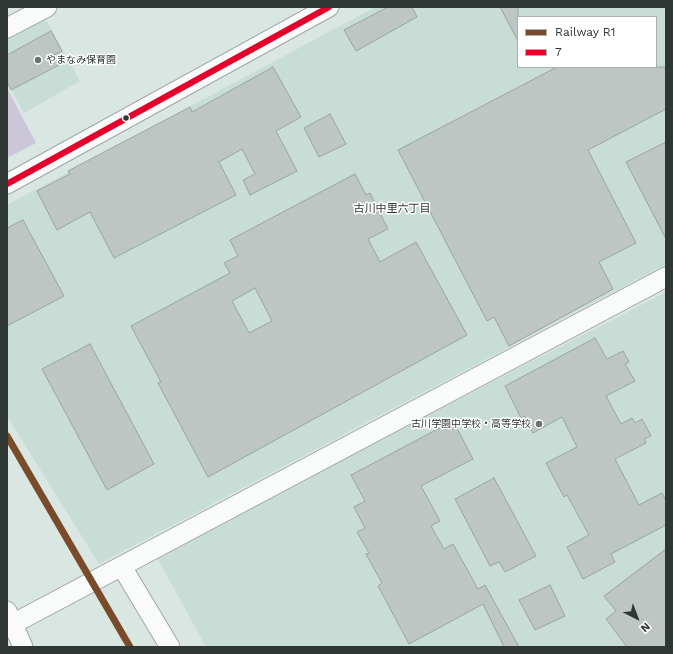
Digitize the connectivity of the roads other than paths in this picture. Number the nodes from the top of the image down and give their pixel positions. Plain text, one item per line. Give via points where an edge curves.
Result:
1 (47, 7) edge
2 (330, 7) edge
3 (7, 28) edge
4 (7, 184) edge
5 (666, 276) edge
6 (122, 567) junction
7 (9, 621) edge
8 (23, 647) edge
9 (170, 647) edge

1 - 3 street
2 - 4 street
5 - 6 street
6 - 7 street
6 - 9 street
7 - 8 street

